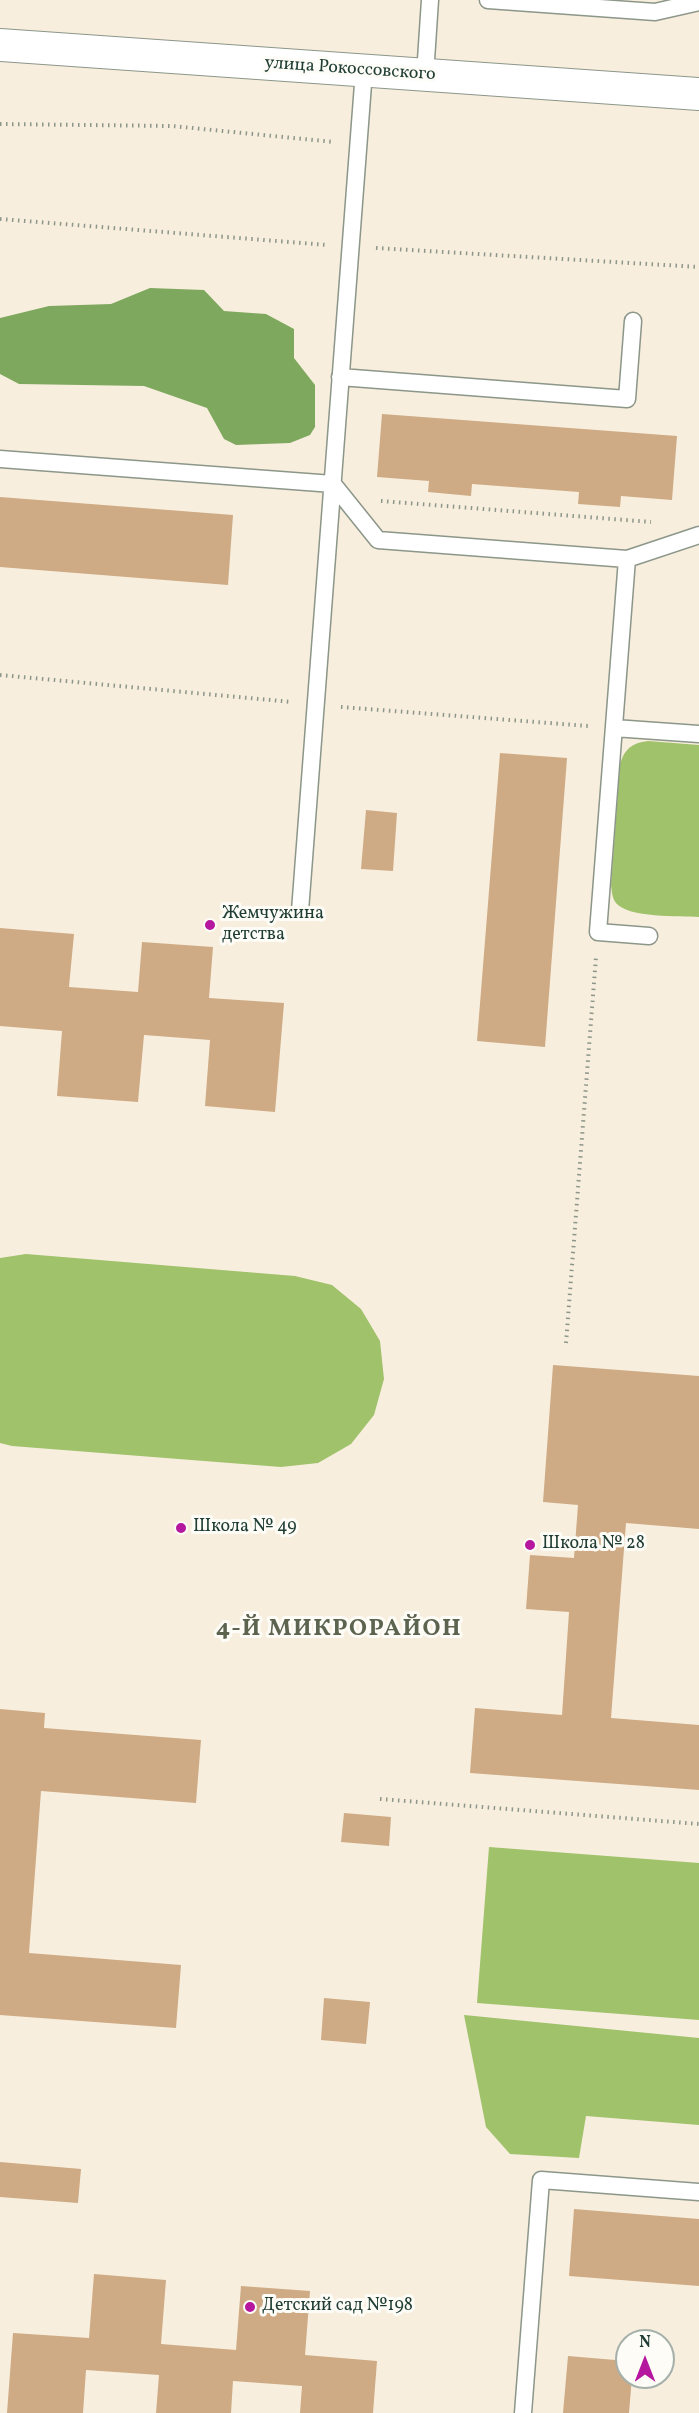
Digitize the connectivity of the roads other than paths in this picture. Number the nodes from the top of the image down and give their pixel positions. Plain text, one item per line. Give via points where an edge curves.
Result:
1 (430, 0) edge
2 (488, 0) edge
3 (699, 2) edge
4 (0, 45) edge
5 (364, 71) junction
6 (425, 75) junction
7 (699, 94) edge
8 (633, 321) dead end
9 (340, 377) junction
10 (0, 459) edge
11 (333, 484) junction
12 (699, 535) edge
13 (627, 559) junction
14 (614, 728) junction
15 (699, 734) edge
16 (300, 911) dead end
17 (649, 936) dead end
18 (699, 2192) edge
19 (523, 2413) edge

1 - 6 lane
2 - 3 lane via 655,12
4 - 5 street, улица Рокоссовского
5 - 6 street, улица Рокоссовского
5 - 9 lane
6 - 7 street, улица Рокоссовского
8 - 9 lane via 627,399
9 - 11 lane
10 - 11 lane
11 - 13 lane via 378,540
11 - 16 lane
12 - 13 lane
13 - 14 lane
14 - 15 lane
14 - 17 lane via 598,932
18 - 19 lane via 541,2180

